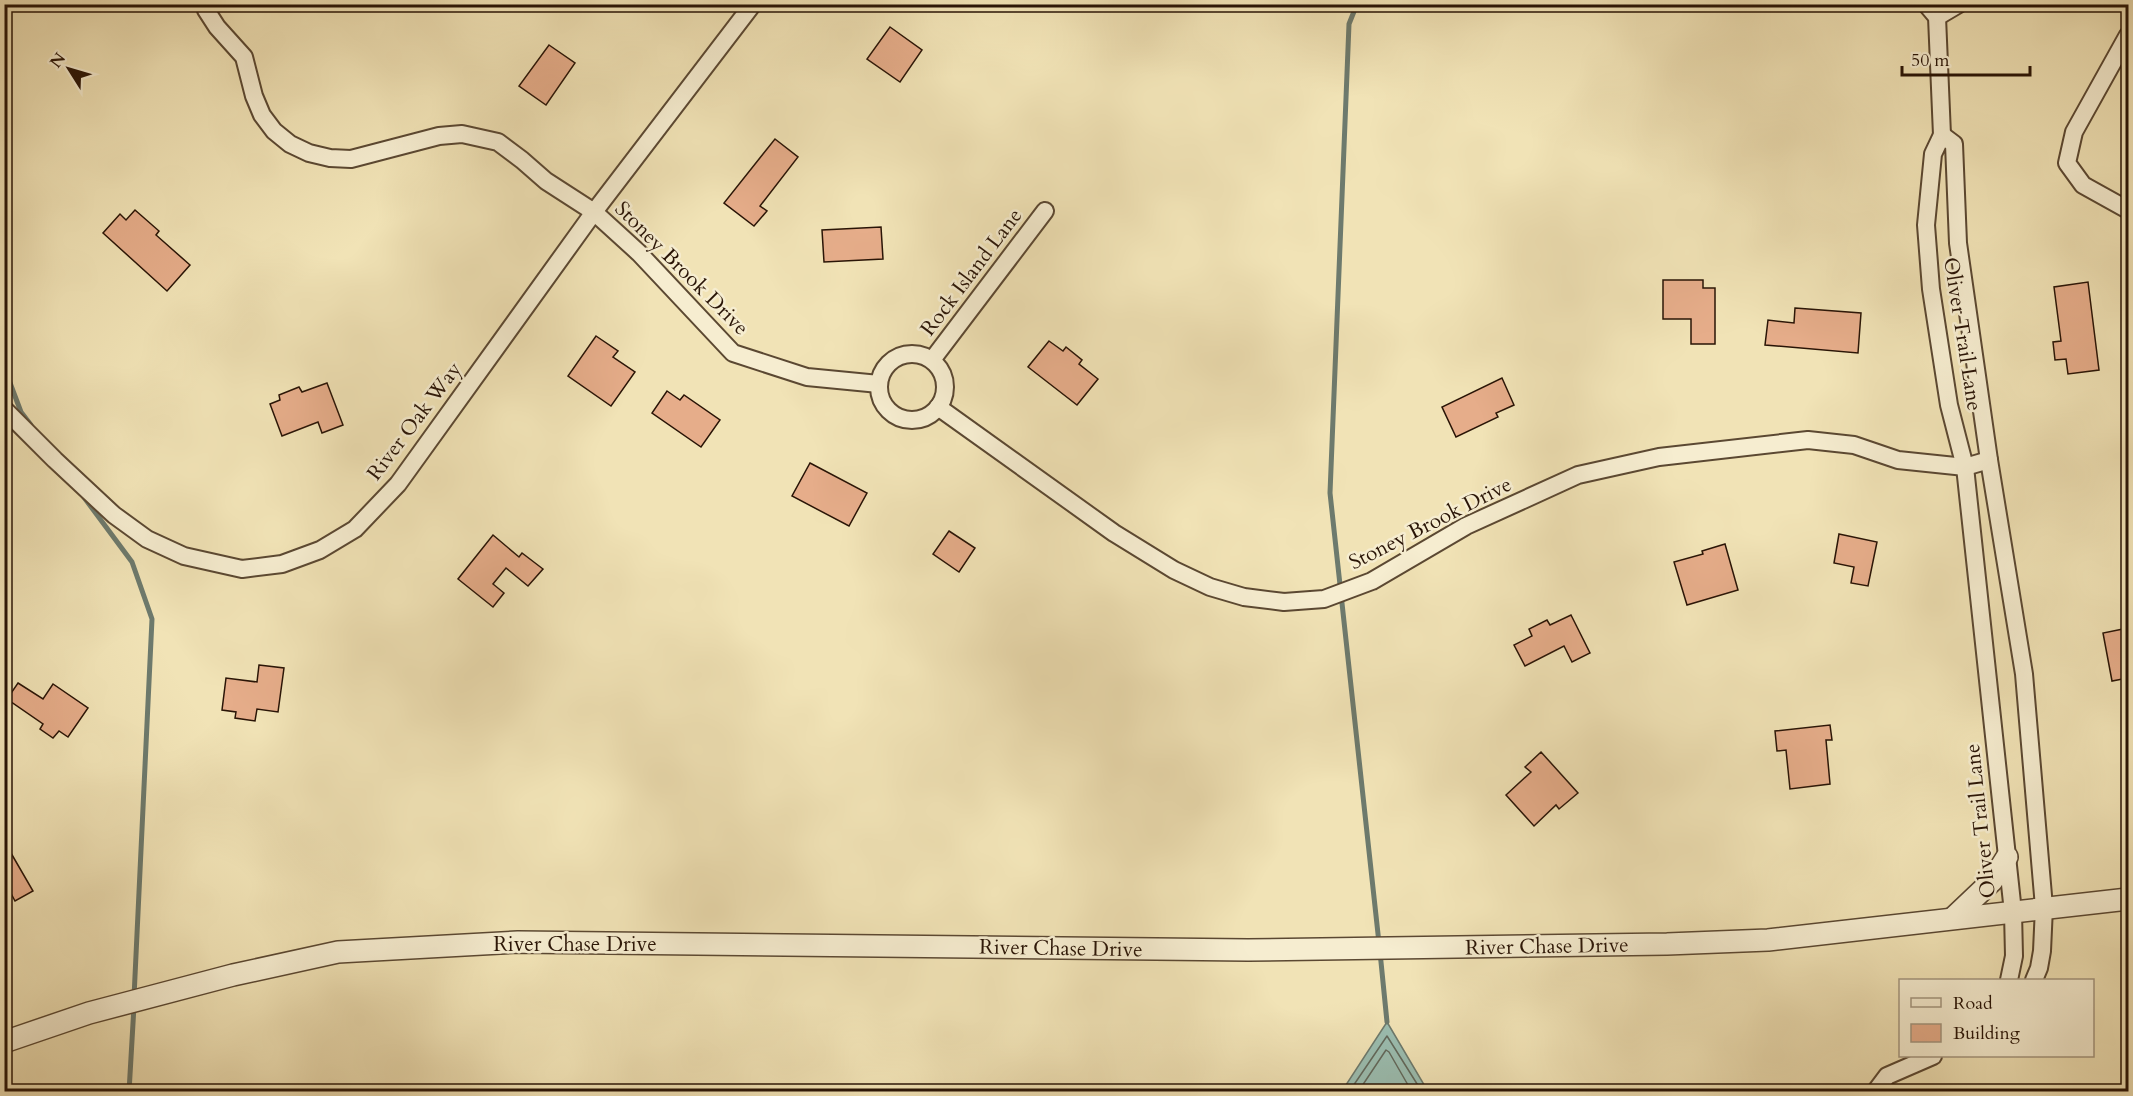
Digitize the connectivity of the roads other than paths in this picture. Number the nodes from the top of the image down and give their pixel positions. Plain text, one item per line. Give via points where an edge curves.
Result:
1 (206, 4) edge
2 (753, 4) edge
3 (1959, 4) edge
4 (1931, 11) edge
5 (2128, 35) edge
6 (1942, 135) junction
7 (2128, 210) edge
8 (1045, 211) dead end
9 (594, 212) junction
10 (1958, 243) junction
11 (1928, 246) junction
12 (932, 360) junction
13 (879, 384) junction
14 (938, 407) junction
15 (4, 409) edge
16 (1989, 460) junction
17 (1965, 467) junction
18 (2007, 856) junction
19 (2128, 899) edge
20 (2044, 907) junction
21 (2013, 912) junction
22 (1953, 918) junction
23 (2009, 979) edge
24 (2035, 979) edge
25 (4, 1042) edge
26 (1931, 1057) edge
27 (1875, 1092) edge

1 - 9 street, Stoney Brook Drive via 217,27 244,57 262,114 290,144 309,153 351,159 439,136 462,134 498,142 546,181
2 - 9 street, River Oak Way
3 - 4 street
4 - 6 street
5 - 7 street via 2074,132 2067,163 2083,185
6 - 10 street via 1954,144
6 - 11 street via 1933,154 1926,225
8 - 12 street, Rock Island Lane
9 - 13 street, Stoney Brook Drive via 639,253 733,353 807,377
9 - 15 street, River Oak Way via 398,484 355,529 320,550 282,564 242,569 184,556 147,539 106,507
10 - 11 street, Oliver Trail Lane via 1942,238
10 - 16 street, Oliver Trail Lane
11 - 17 street, Oliver Trail Lane via 1949,405
12 - 13 street via 903,355 887,365
12 - 14 street via 944,377 945,388
13 - 14 street via 884,404 900,418 921,419
14 - 17 street, Stoney Brook Drive via 1114,533 1174,570 1244,597 1284,602 1324,599 1372,580 1466,526 1578,475 1659,457 1808,441 1854,446 1898,460
16 - 17 street, Stoney Brook Drive
16 - 20 street, Oliver Trail Lane via 2024,674
17 - 18 street, Oliver Trail Lane
18 - 21 street, Oliver Trail Lane
18 - 22 street via 1992,880
19 - 20 street, River Chase Drive
20 - 21 street, River Chase Drive
20 - 24 street, Oliver Trail Lane via 2042,951
21 - 22 street, River Chase Drive
21 - 23 street, Oliver Trail Lane via 2014,956
22 - 25 street, River Chase Drive via 1768,940 1667,944 1248,950 518,942 338,952 89,1013
26 - 27 street via 1887,1076

